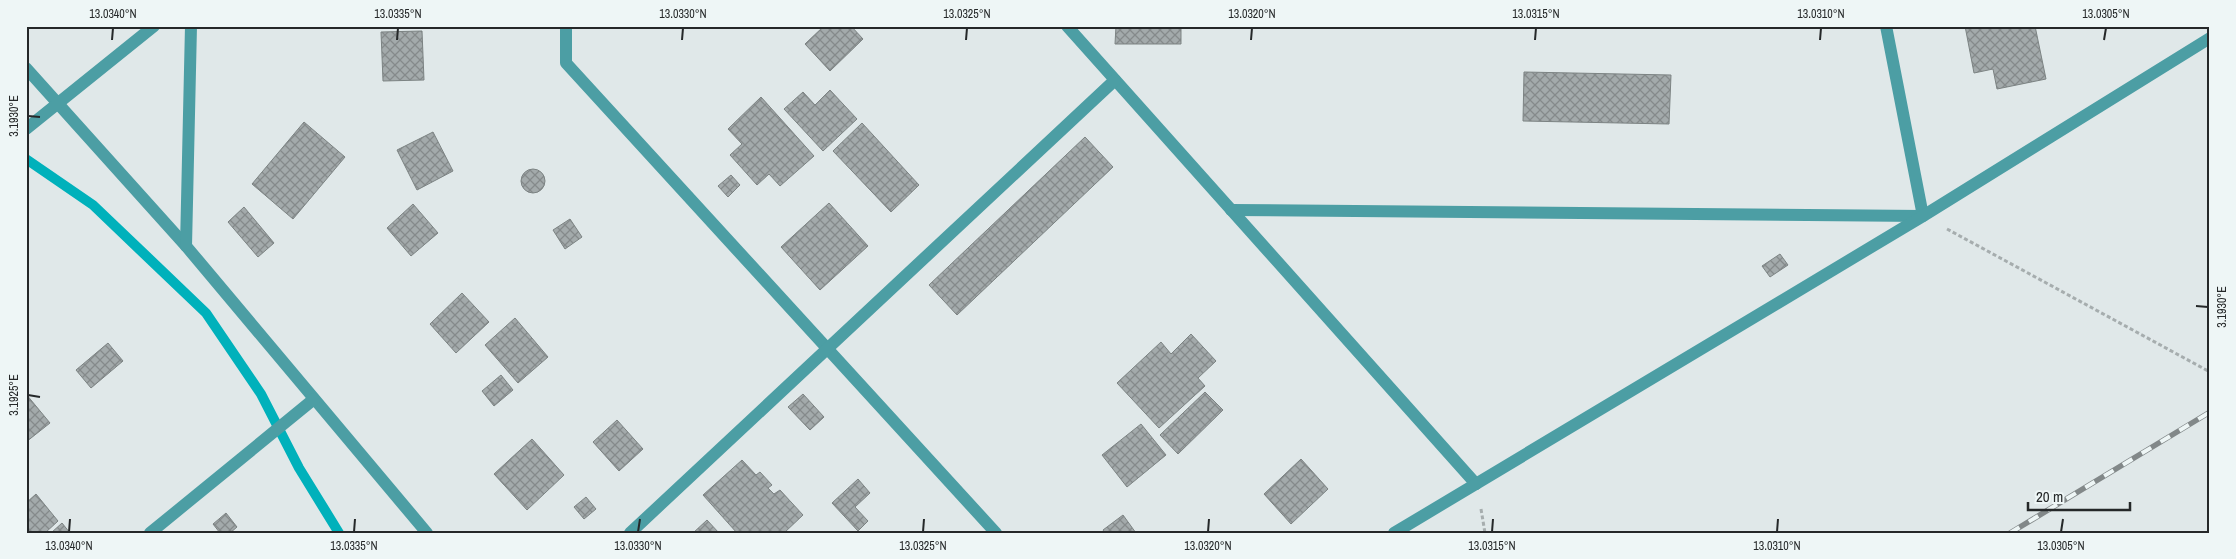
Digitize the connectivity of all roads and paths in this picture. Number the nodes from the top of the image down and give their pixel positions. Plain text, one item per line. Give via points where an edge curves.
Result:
1 (154, 26) edge
2 (191, 26) edge
3 (566, 26) edge
4 (1067, 26) edge
5 (1886, 26) edge
6 (2210, 38) edge
7 (26, 68) edge
8 (1115, 80) junction
9 (58, 104) junction
10 (26, 129) edge
11 (1231, 210) junction
12 (1923, 216) junction
13 (186, 246) junction
14 (827, 348) junction
15 (2210, 372) edge
16 (314, 399) junction
17 (1476, 484) junction
18 (150, 533) edge
19 (427, 533) edge
20 (630, 533) edge
21 (996, 533) edge
22 (1394, 533) edge

1 - 9 street
2 - 13 street
3 - 14 street via 566,62
4 - 8 street
5 - 12 street
6 - 12 street
7 - 9 street
8 - 11 street
8 - 14 street
9 - 10 street
9 - 13 street
11 - 12 street
11 - 17 street
12 - 15 path
12 - 17 street
13 - 16 street
14 - 20 street
14 - 21 street
16 - 18 street
16 - 19 street
17 - 22 street

